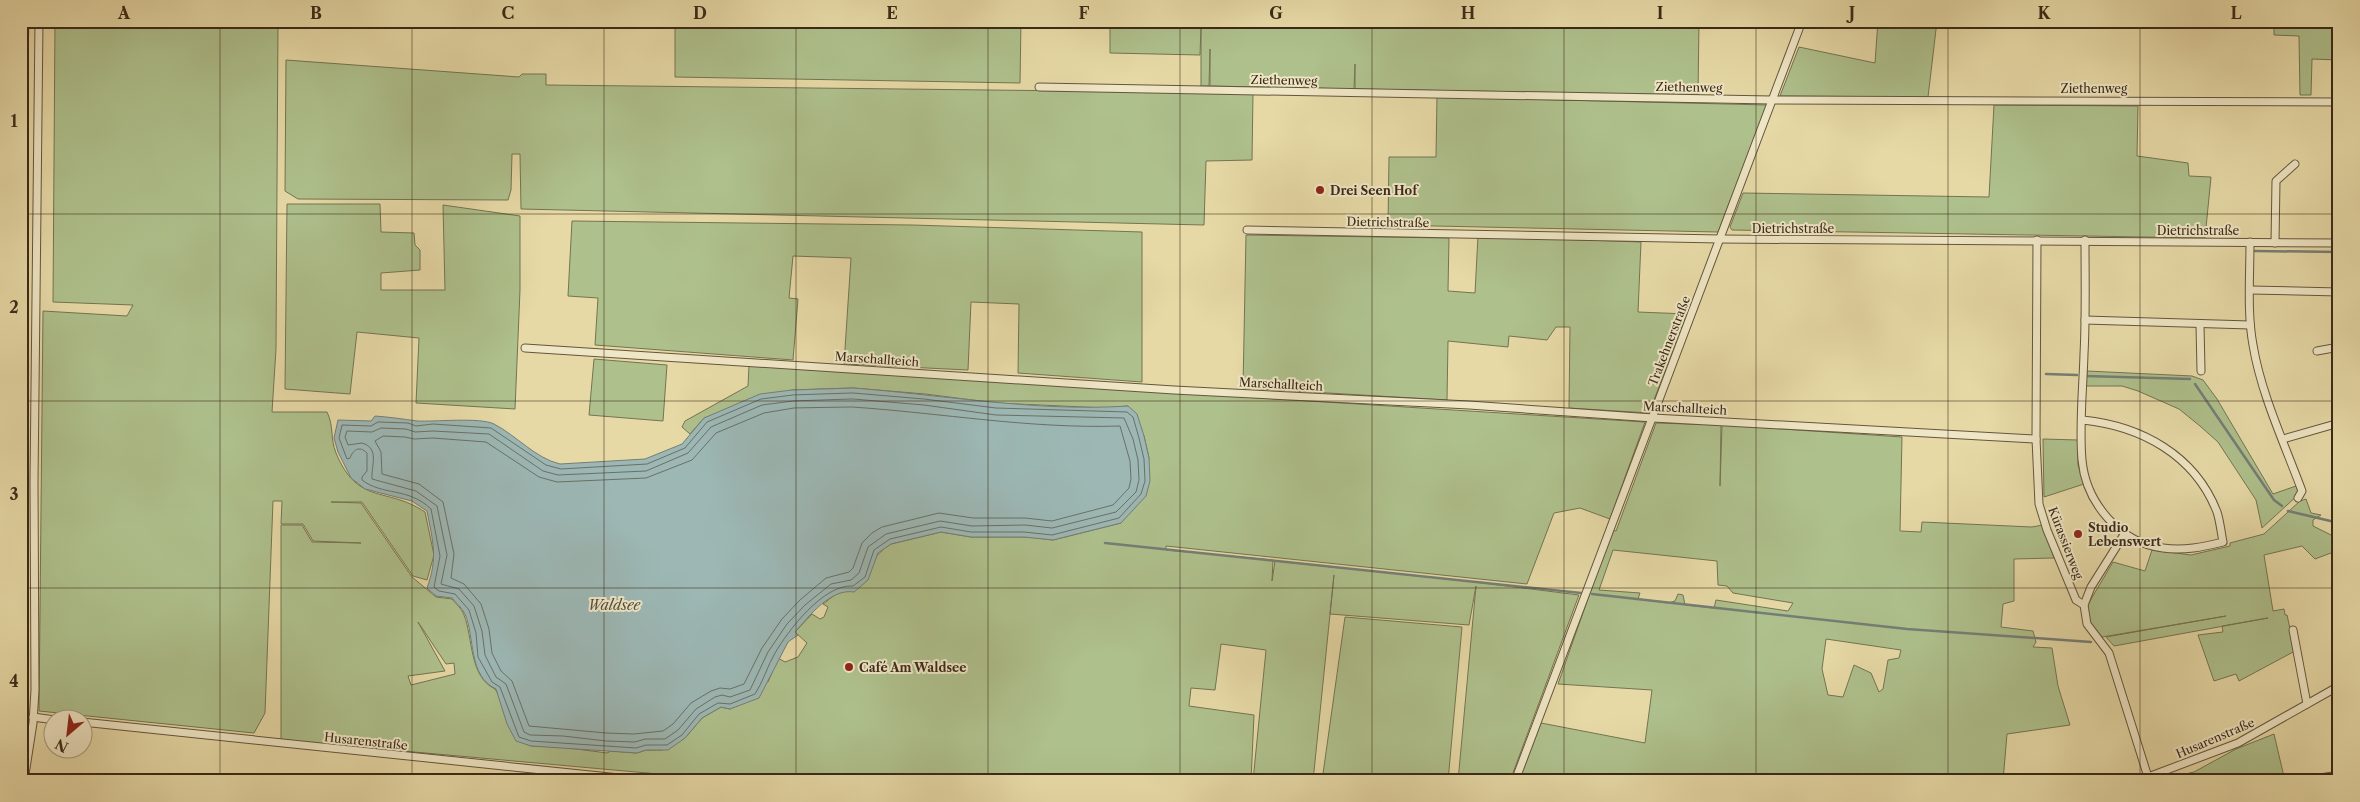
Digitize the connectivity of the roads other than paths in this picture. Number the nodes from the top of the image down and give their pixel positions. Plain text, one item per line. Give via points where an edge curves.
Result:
1 (39, 21) edge
2 (1802, 21) edge
3 (1039, 87) dead end
4 (1771, 100) junction
5 (2339, 102) edge
6 (2295, 164) dead end
7 (1247, 230) dead end
8 (1720, 239) junction
9 (2037, 240) junction
10 (2085, 240) junction
11 (2250, 242) junction
12 (2275, 242) junction
13 (2339, 244) edge
14 (2250, 290) junction
15 (2339, 292) edge
16 (2085, 320) junction
17 (2200, 325) junction
18 (2250, 325) junction
19 (2339, 347) edge
20 (525, 348) dead end
21 (2318, 351) dead end
22 (2201, 371) dead end
23 (1653, 418) junction
24 (2083, 420) junction
25 (2339, 423) edge
26 (2036, 439) junction
27 (2283, 439) junction
28 (2298, 498) dead end
29 (2125, 533) junction
30 (2084, 605) junction
31 (2293, 630) dead end
32 (2339, 686) edge
33 (2307, 704) junction
34 (33, 718) junction
35 (42, 719) edge
36 (92, 723) edge
37 (2339, 776) edge
38 (2148, 777) junction
39 (24, 781) edge
40 (648, 781) edge
41 (1515, 781) edge
42 (2127, 781) edge
43 (2302, 781) edge

1 - 34 street
2 - 4 street, Trakehnerstraße
3 - 4 street, Ziethenweg
4 - 5 street, Ziethenweg
4 - 8 street, Trakehnerstraße
6 - 12 street via 2276,182
7 - 8 street, Dietrichstraße
8 - 9 street, Dietrichstraße
8 - 23 street, Trakehnerstraße
9 - 10 street, Dietrichstraße
9 - 26 street, Kürassierweg
10 - 11 street, Dietrichstraße
10 - 16 street
11 - 12 street, Dietrichstraße
11 - 14 street
12 - 13 street, Dietrichstraße
14 - 15 street
14 - 18 street
16 - 17 street
16 - 24 street
17 - 18 street
17 - 22 street
18 - 27 street via 2258,368
19 - 21 street
20 - 23 street, Marschallteich
23 - 26 street, Marschallteich
23 - 41 street, Trakehnerstraße
24 - 29 street via 2082,460 2092,496
24 - 29 street via 2130,429 2175,455 2212,502 2223,542 2185,549 2161,548
25 - 27 street
26 - 30 street, Kürassierweg via 2039,504 2076,600
27 - 28 street via 2302,491
29 - 30 street
30 - 38 street, Kürassierweg via 2087,624 2109,653
31 - 33 street
32 - 33 street, Husarenstraße
33 - 38 street, Husarenstraße via 2238,743
34 - 35 street
34 - 39 street
36 - 40 street, Husarenstraße
37 - 43 street
38 - 42 street, Husarenstraße

